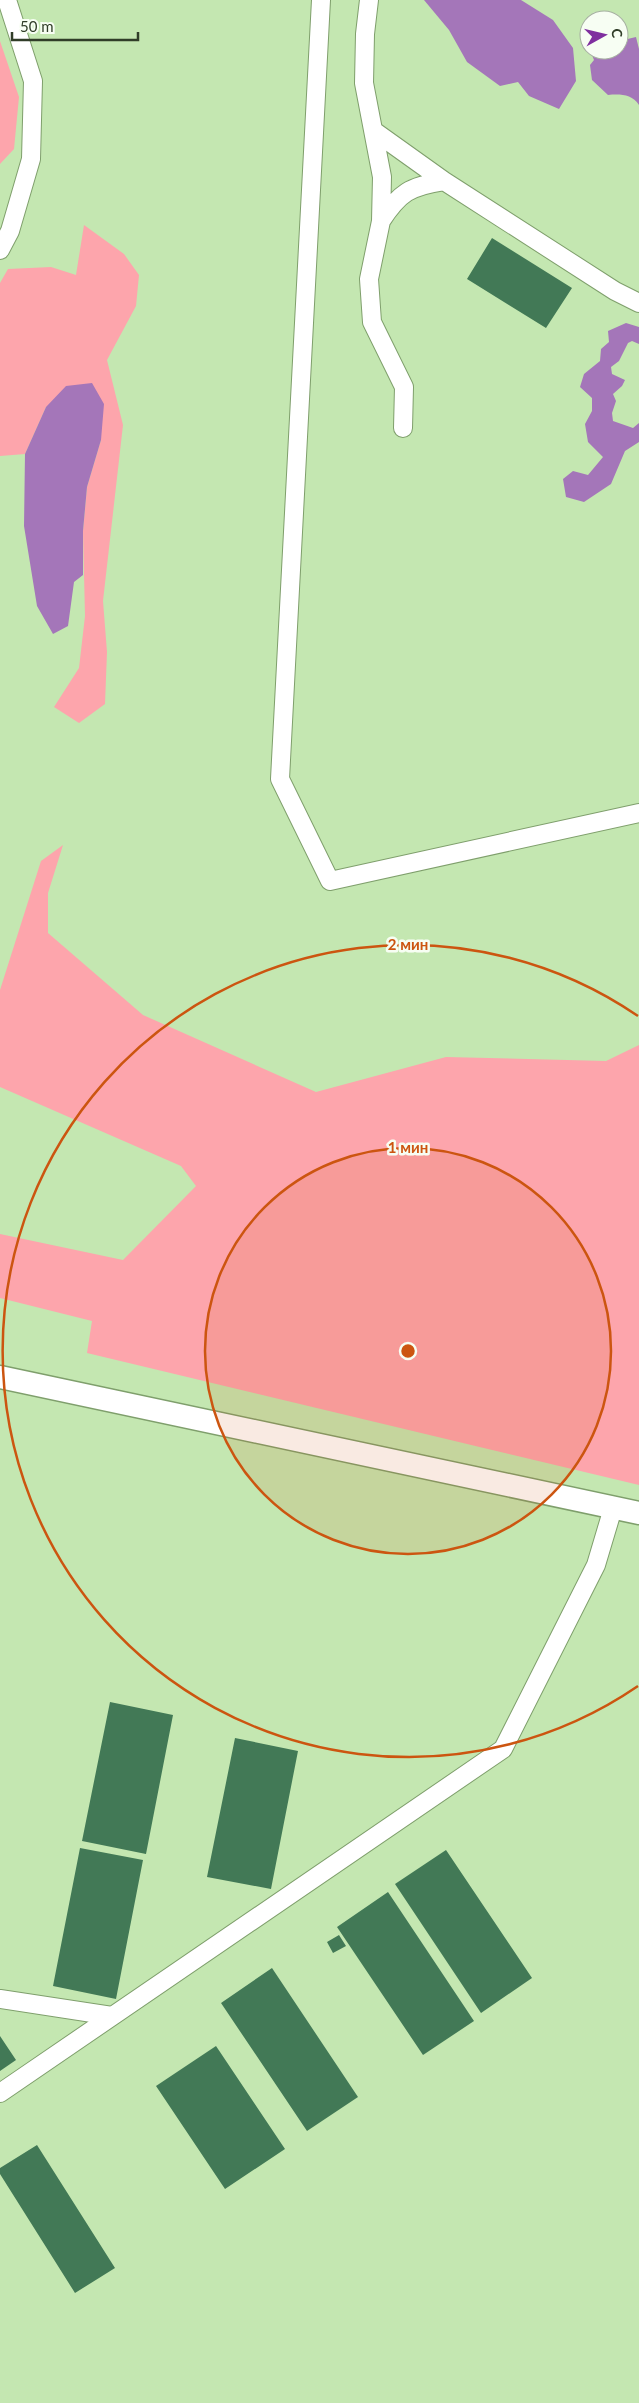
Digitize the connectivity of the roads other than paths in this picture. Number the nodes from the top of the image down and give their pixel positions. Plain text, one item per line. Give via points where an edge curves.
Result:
1 (7, 0) edge
2 (321, 0) edge
3 (369, 0) edge
4 (374, 131) junction
5 (444, 181) junction
6 (381, 222) junction
7 (0, 250) edge
8 (639, 303) edge
9 (403, 428) dead end
10 (639, 813) edge
11 (0, 1377) edge
12 (613, 1508) junction
13 (639, 1513) edge
14 (0, 1999) edge
15 (112, 2016) junction
16 (0, 2093) edge

1 - 7 street via 33,81 31,159 10,231
2 - 10 street via 280,779 330,881
3 - 4 street via 364,83
4 - 5 street
4 - 6 street via 382,177
5 - 6 street via 418,185 394,202
5 - 8 street via 615,291
6 - 9 street via 369,279 372,322 404,387
11 - 12 main road
12 - 13 main road
12 - 15 street via 596,1565 503,1749
14 - 15 street
15 - 16 street

